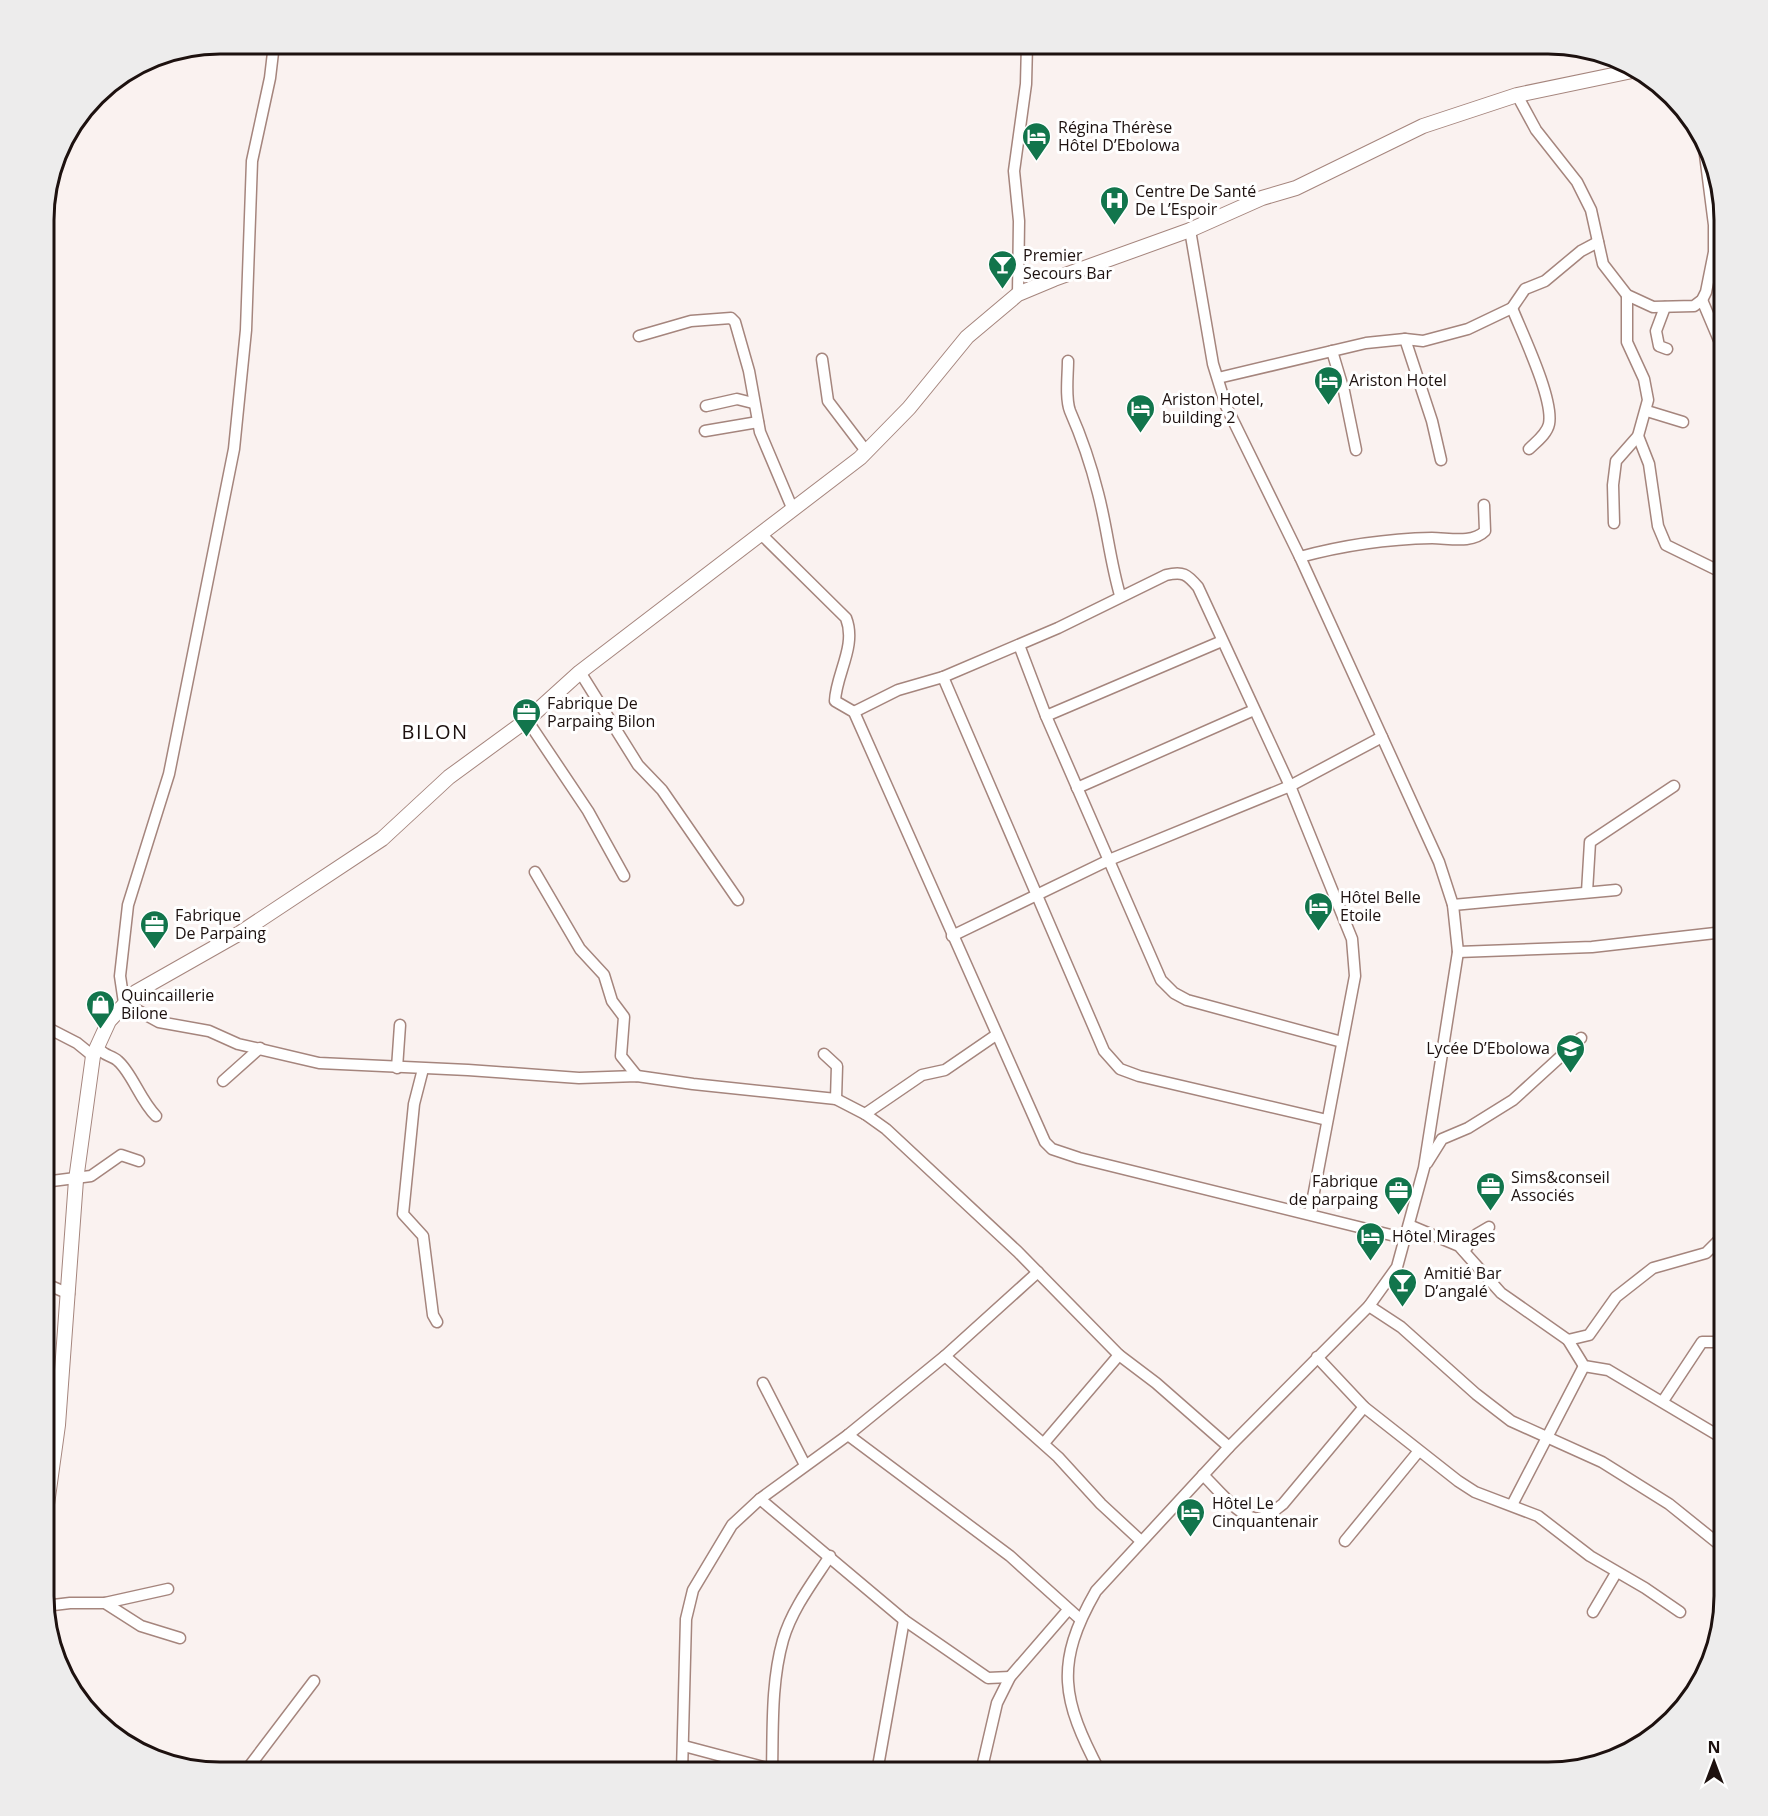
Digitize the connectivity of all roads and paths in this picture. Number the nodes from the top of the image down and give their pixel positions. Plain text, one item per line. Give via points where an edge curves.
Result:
1 (273, 54) edge
2 (1027, 54) edge
3 (1624, 73) edge
4 (1517, 95) junction
5 (1708, 176) edge
6 (1714, 225) edge
7 (1190, 230) junction
8 (1599, 242) junction
9 (1714, 265) edge
10 (1018, 294) junction
11 (1627, 295) junction
12 (1702, 300) junction
13 (1665, 307) junction
14 (1512, 308) junction
15 (1714, 327) edge
16 (639, 336) dead end
17 (1405, 339) junction
18 (1667, 350) dead end
19 (1332, 351) junction
20 (822, 359) dead end
21 (1068, 361) dead end
22 (1218, 378) junction
23 (753, 403) junction
24 (706, 406) dead end
25 (1647, 411) junction
26 (758, 422) junction
27 (1683, 422) dead end
28 (705, 430) dead end
29 (1638, 436) junction
30 (1529, 449) dead end
31 (1356, 450) dead end
32 (866, 452) junction
33 (1441, 460) dead end
34 (1484, 505) dead end
35 (793, 510) junction
36 (1614, 523) dead end
37 (761, 534) junction
38 (1300, 557) junction
39 (1714, 569) edge
40 (1120, 595) junction
41 (1222, 641) junction
42 (1019, 645) junction
43 (580, 672) junction
44 (943, 677) junction
45 (1254, 710) junction
46 (854, 712) junction
47 (1046, 716) junction
48 (527, 720) junction
49 (1382, 737) junction
50 (1290, 786) junction
51 (1674, 786) dead end
52 (1077, 788) junction
53 (1109, 860) junction
54 (535, 872) dead end
55 (624, 876) dead end
56 (1616, 890) dead end
57 (1038, 892) junction
58 (1587, 892) junction
59 (738, 900) dead end
60 (1454, 905) junction
61 (1714, 933) edge
62 (952, 936) junction
63 (1458, 952) junction
64 (124, 1003) junction
65 (400, 1025) dead end
66 (54, 1031) edge
67 (996, 1035) junction
68 (1581, 1038) dead end
69 (1342, 1041) junction
70 (260, 1048) junction
71 (96, 1052) junction
72 (824, 1054) dead end
73 (397, 1068) junction
74 (423, 1069) junction
75 (637, 1076) junction
76 (223, 1080) dead end
77 (836, 1099) junction
78 (865, 1114) junction
79 (156, 1116) dead end
80 (1327, 1120) junction
81 (139, 1161) dead end
82 (1424, 1168) junction
83 (76, 1180) junction
84 (54, 1181) edge
85 (1310, 1213) junction
86 (1408, 1225) junction
87 (1489, 1227) dead end
88 (1404, 1238) junction
89 (1714, 1245) edge
90 (1464, 1251) junction
91 (1038, 1272) junction
92 (54, 1287) edge
93 (69, 1294) junction
94 (1369, 1306) junction
95 (437, 1322) dead end
96 (1568, 1340) junction
97 (1714, 1342) edge
98 (1119, 1355) junction
99 (945, 1356) junction
100 (1317, 1357) junction
101 (1584, 1366) junction
102 (763, 1383) dead end
103 (1664, 1401) junction
104 (1364, 1407) junction
105 (1714, 1432) edge
106 (848, 1435) junction
107 (1549, 1439) junction
108 (1044, 1443) junction
109 (1229, 1447) junction
110 (1418, 1452) junction
111 (54, 1454) edge
112 (805, 1466) junction
113 (1203, 1475) junction
114 (760, 1499) junction
115 (1512, 1505) junction
116 (1714, 1540) edge
117 (1141, 1541) junction
118 (1345, 1541) dead end
119 (830, 1556) junction
120 (1616, 1573) junction
121 (168, 1590) dead end
122 (105, 1603) junction
123 (54, 1605) edge
124 (1068, 1610) junction
125 (1593, 1612) dead end
126 (1680, 1612) dead end
127 (1080, 1619) junction
128 (904, 1620) junction
129 (180, 1638) dead end
130 (1010, 1677) junction
131 (988, 1678) junction
132 (314, 1681) dead end
133 (999, 1698) junction
134 (684, 1746) junction
135 (253, 1762) edge
136 (683, 1762) edge
137 (742, 1762) edge
138 (775, 1762) edge
139 (879, 1762) edge
140 (984, 1762) edge
141 (1094, 1762) edge

1 - 64 street via 252,161 246,330 234,449 170,774 128,906 120,976
2 - 10 street via 1014,171 1019,221
3 - 4 main road
4 - 7 main road via 1423,126 1296,188 1262,198
4 - 8 street via 1536,130 1576,182 1591,210
5 - 6 street
7 - 10 main road
7 - 22 street
8 - 11 street via 1603,264
8 - 14 street via 1581,251 1545,281 1525,289
9 - 12 street
10 - 32 main road via 967,337 909,408
11 - 13 street
11 - 25 street via 1627,342 1644,379
12 - 13 street via 1685,308
12 - 15 street
13 - 18 street via 1656,331 1659,346
14 - 17 street via 1468,329 1423,341
14 - 30 street via 1549,413 1546,431
16 - 23 street via 692,321 731,318 744,353
17 - 19 street
17 - 33 street
19 - 22 street
19 - 31 street
20 - 32 street via 828,401
21 - 40 street via 1069,410 1076,420 1094,479
22 - 38 street via 1226,406
23 - 24 street via 737,399
23 - 26 street
25 - 27 street
25 - 29 street
26 - 28 street
26 - 35 street via 769,458
29 - 36 street via 1616,461
29 - 39 street via 1649,464 1658,526 1666,545
32 - 35 main road
34 - 38 street via 1485,531 1472,538 1349,544
35 - 37 main road
37 - 43 main road
37 - 46 street via 846,618 847,654 835,701
38 - 49 street
40 - 41 street via 1166,575 1188,574 1198,587
40 - 42 street
41 - 45 street
41 - 47 street
42 - 44 street
42 - 47 street
43 - 48 main road
43 - 59 street via 638,765 662,790
44 - 46 street via 898,690
44 - 57 street
45 - 50 street
45 - 52 street
46 - 62 street
47 - 52 street
48 - 55 street via 588,811
48 - 64 main road via 449,777 382,839 240,933 136,992
49 - 50 street
49 - 60 street via 1439,862
50 - 53 street
50 - 69 street via 1352,939 1354,976
51 - 58 street via 1590,842
52 - 53 street
53 - 57 street
53 - 69 street via 1161,980 1174,993 1214,1008
54 - 75 street via 580,949 604,975 612,1001 624,1017 621,1056
56 - 58 street
57 - 62 street
57 - 80 street via 1111,1062 1139,1076
58 - 60 street
60 - 63 street
61 - 63 street via 1592,947
62 - 67 street
63 - 82 street
64 - 70 street via 159,1022 209,1031 238,1044
64 - 71 main road via 109,1022
65 - 73 street
66 - 71 street
67 - 78 street via 945,1070 922,1075
67 - 85 street via 1037,1127 1052,1149
68 - 82 street via 1514,1100 1442,1139
69 - 80 street
70 - 73 street via 331,1065
70 - 76 street
71 - 79 street via 119,1061 144,1105
71 - 83 main road
72 - 77 street via 837,1066
73 - 74 street
74 - 75 street via 579,1078
74 - 95 street via 414,1104 403,1214 423,1236 432,1315
75 - 77 street
77 - 78 street
78 - 91 street via 916,1156
80 - 85 street
81 - 83 street via 121,1155 91,1176
82 - 86 street
83 - 84 street
83 - 93 main road
85 - 88 street
86 - 88 street
86 - 90 street
87 - 90 street via 1477,1234
88 - 94 street via 1396,1267
89 - 96 street via 1706,1253 1653,1268 1616,1297 1589,1335
90 - 96 street via 1501,1293
91 - 98 street
91 - 99 street
92 - 93 street
93 - 111 main road
94 - 100 street
94 - 107 street via 1401,1327 1511,1421
96 - 101 street
97 - 103 street via 1702,1342
98 - 108 street
98 - 109 street
99 - 106 street
99 - 108 street
100 - 104 street
100 - 109 street
101 - 103 street via 1608,1370
101 - 107 street
102 - 112 street
103 - 105 street
104 - 110 street
104 - 113 street via 1283,1504 1267,1516 1245,1516
106 - 112 street
106 - 124 street via 1010,1556
107 - 115 street
107 - 116 street via 1602,1462 1669,1504
108 - 117 street
109 - 113 street
110 - 115 street via 1475,1492
110 - 118 street
112 - 114 street
113 - 117 street
114 - 119 street
114 - 134 street via 732,1525 693,1590 686,1619
115 - 120 street via 1538,1516
117 - 127 street via 1096,1591
119 - 128 street
119 - 138 street via 797,1608 783,1639 776,1677
120 - 125 street
120 - 126 street
121 - 122 street
122 - 123 street
122 - 129 street via 141,1626
124 - 127 street
124 - 130 street
127 - 141 street via 1066,1677 1081,1736
128 - 131 street
128 - 139 street
130 - 131 street
130 - 133 street
131 - 133 street
132 - 135 street
133 - 140 street
134 - 136 street
134 - 137 street

